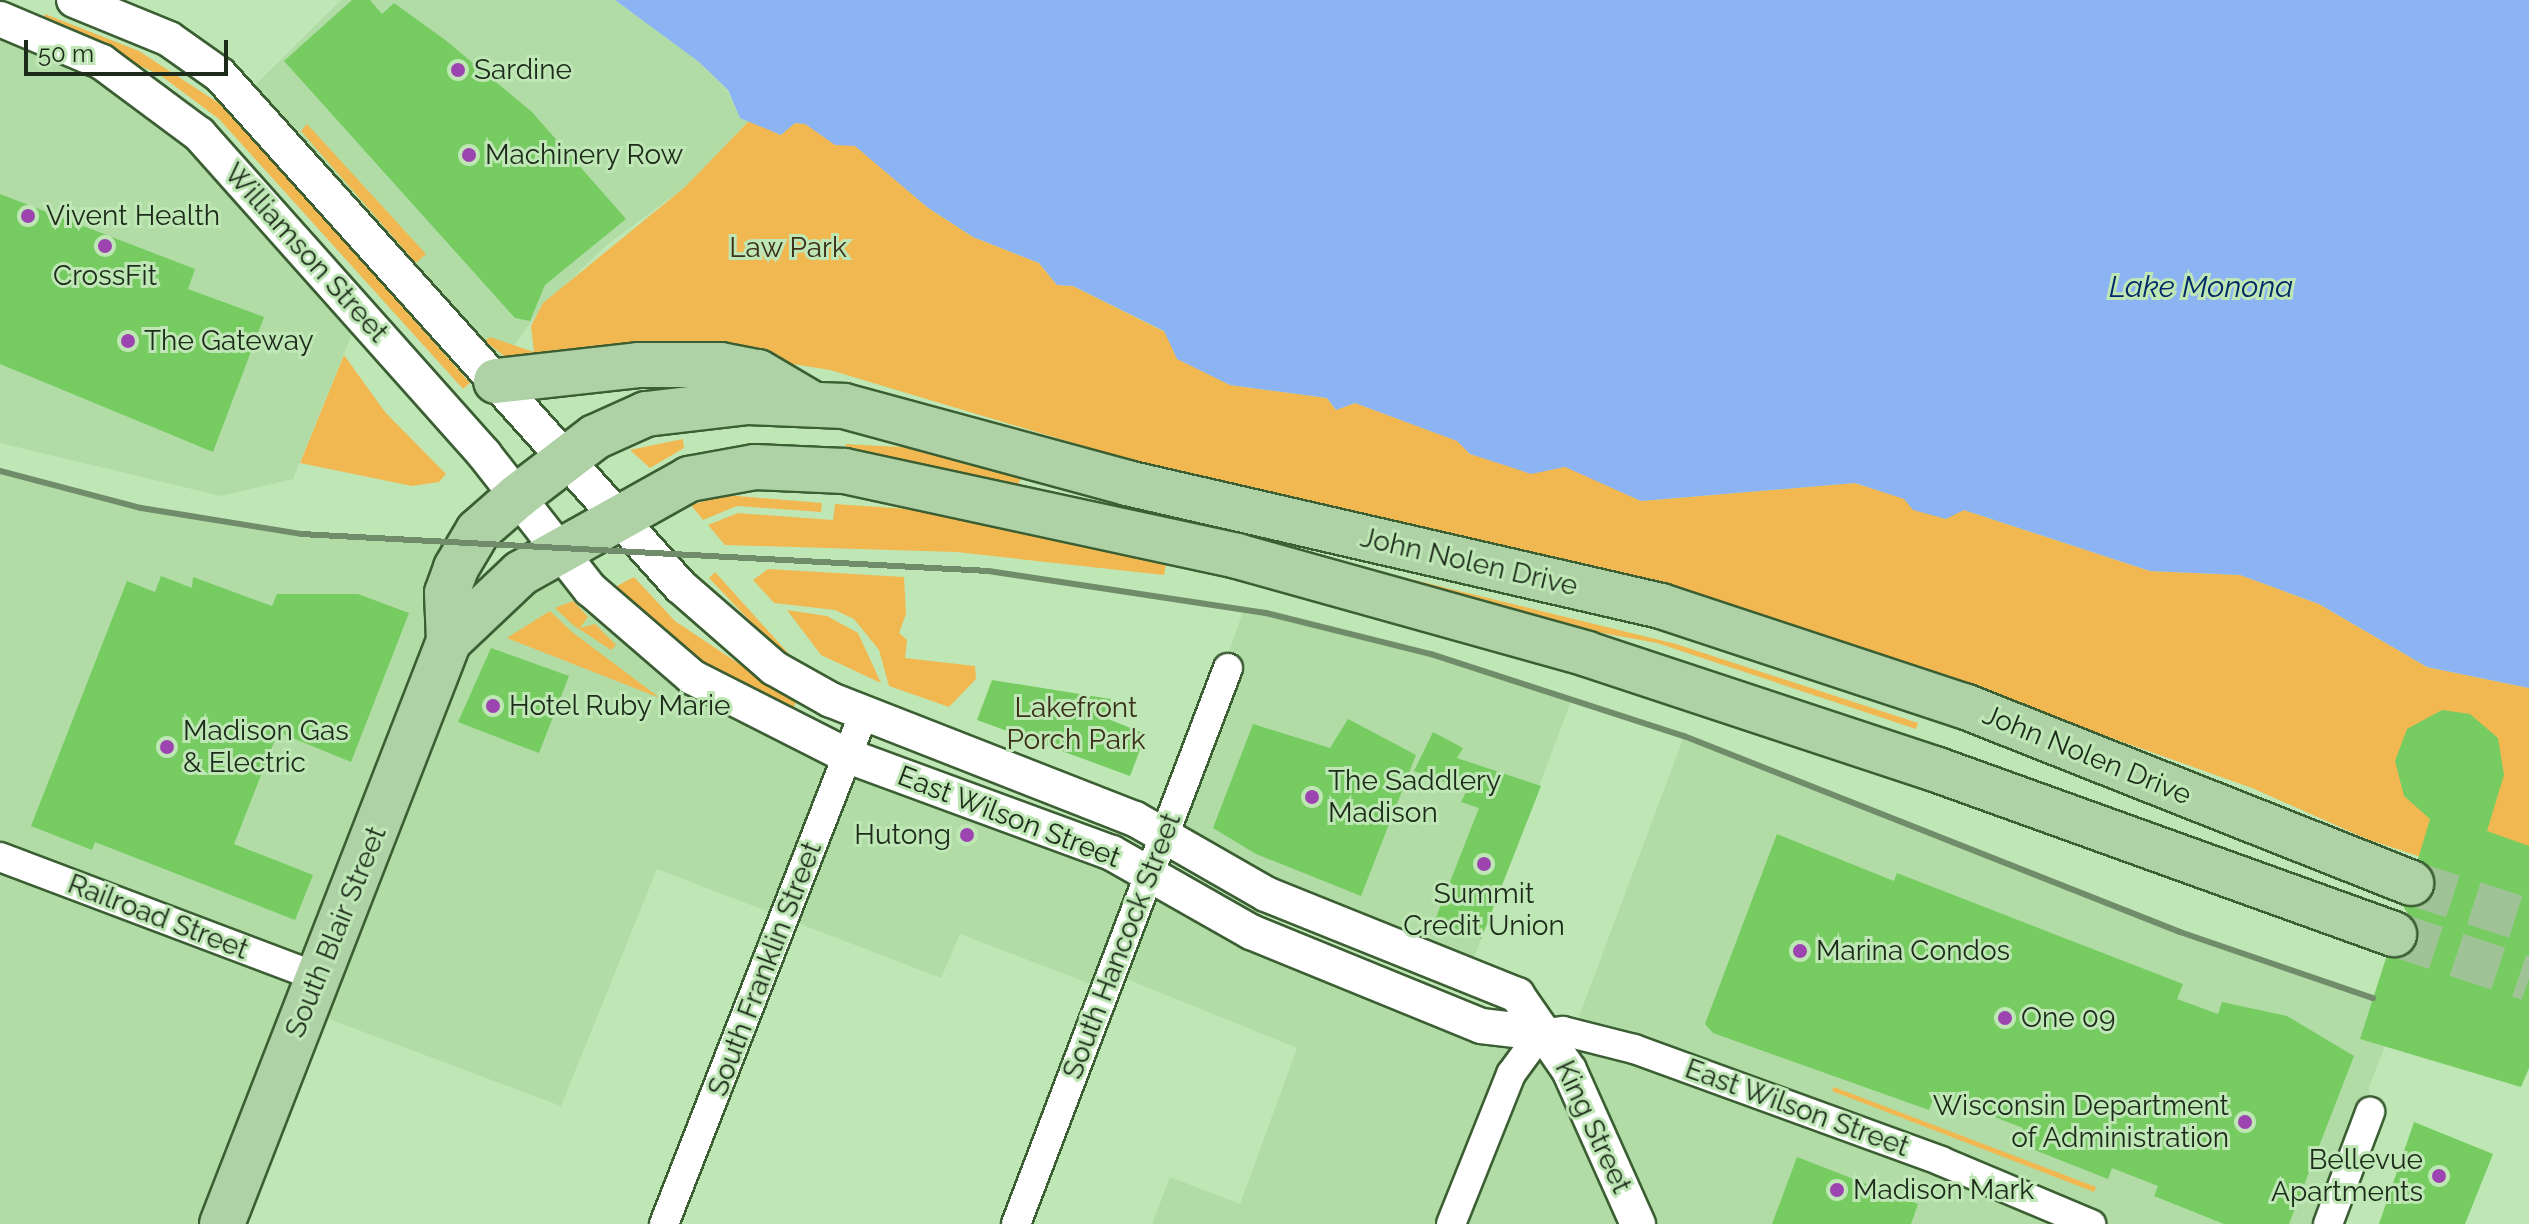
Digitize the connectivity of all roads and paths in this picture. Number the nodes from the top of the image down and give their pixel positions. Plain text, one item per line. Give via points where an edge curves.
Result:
1 (74, 0) edge
2 (0, 19) edge
3 (496, 381) junction
4 (811, 403) junction
5 (564, 459) junction
6 (518, 496) junction
7 (623, 521) junction
8 (563, 550) junction
9 (449, 641) junction
10 (1228, 668) dead end
11 (864, 713) junction
12 (848, 756) junction
13 (1164, 836) junction
14 (0, 857) edge
15 (1150, 875) junction
16 (2411, 883) tunnel mouth
17 (2394, 934) tunnel mouth
18 (317, 977) junction
19 (1541, 1033) junction
20 (2370, 1112) dead end
21 (222, 1224) edge
22 (664, 1224) edge
23 (1016, 1224) edge
24 (1451, 1224) edge
25 (1638, 1224) edge
26 (2091, 1224) edge
27 (2328, 1224) edge

1 - 3 street, Williamson Street via 169,39 220,75
2 - 6 street, Williamson Street via 102,62 199,134
3 - 4 main road via 638,365 721,365 758,372
3 - 5 street, Williamson Street
4 - 5 main road, John Nolen Drive via 748,402 646,414 618,423
4 - 16 main road, John Nolen Drive via 886,414 1142,486 1661,606 1964,706
5 - 6 main road, John Nolen Drive
5 - 7 street, Williamson Street
6 - 8 street, Williamson Street
6 - 9 main road, South Blair Street via 478,531 452,577
7 - 8 main road, John Nolen Drive
7 - 11 street, East Wilson Street via 747,649 801,685
7 - 17 main road, John Nolen Drive via 710,472 796,467 950,491 1191,546 1587,654 1935,769
8 - 9 main road, South Blair Street via 521,573
8 - 12 street, East Wilson Street via 610,609 692,677
9 - 18 main road, South Blair Street
10 - 13 street, South Hancock Street
11 - 12 street, South Franklin Street
11 - 13 street, East Wilson Street
12 - 15 street, East Wilson Street via 1112,853
12 - 22 street, South Franklin Street
13 - 15 street, South Hancock Street
13 - 19 street, East Wilson Street via 1266,894 1517,995
14 - 18 street, Railroad Street
15 - 19 street, East Wilson Street via 1251,932 1481,1026
15 - 23 street, South Hancock Street
18 - 21 main road, South Blair Street
19 - 24 street via 1503,1089
19 - 25 street, King Street via 1569,1070
19 - 26 street, East Wilson Street via 1574,1031 1634,1049 1941,1161
20 - 27 street

